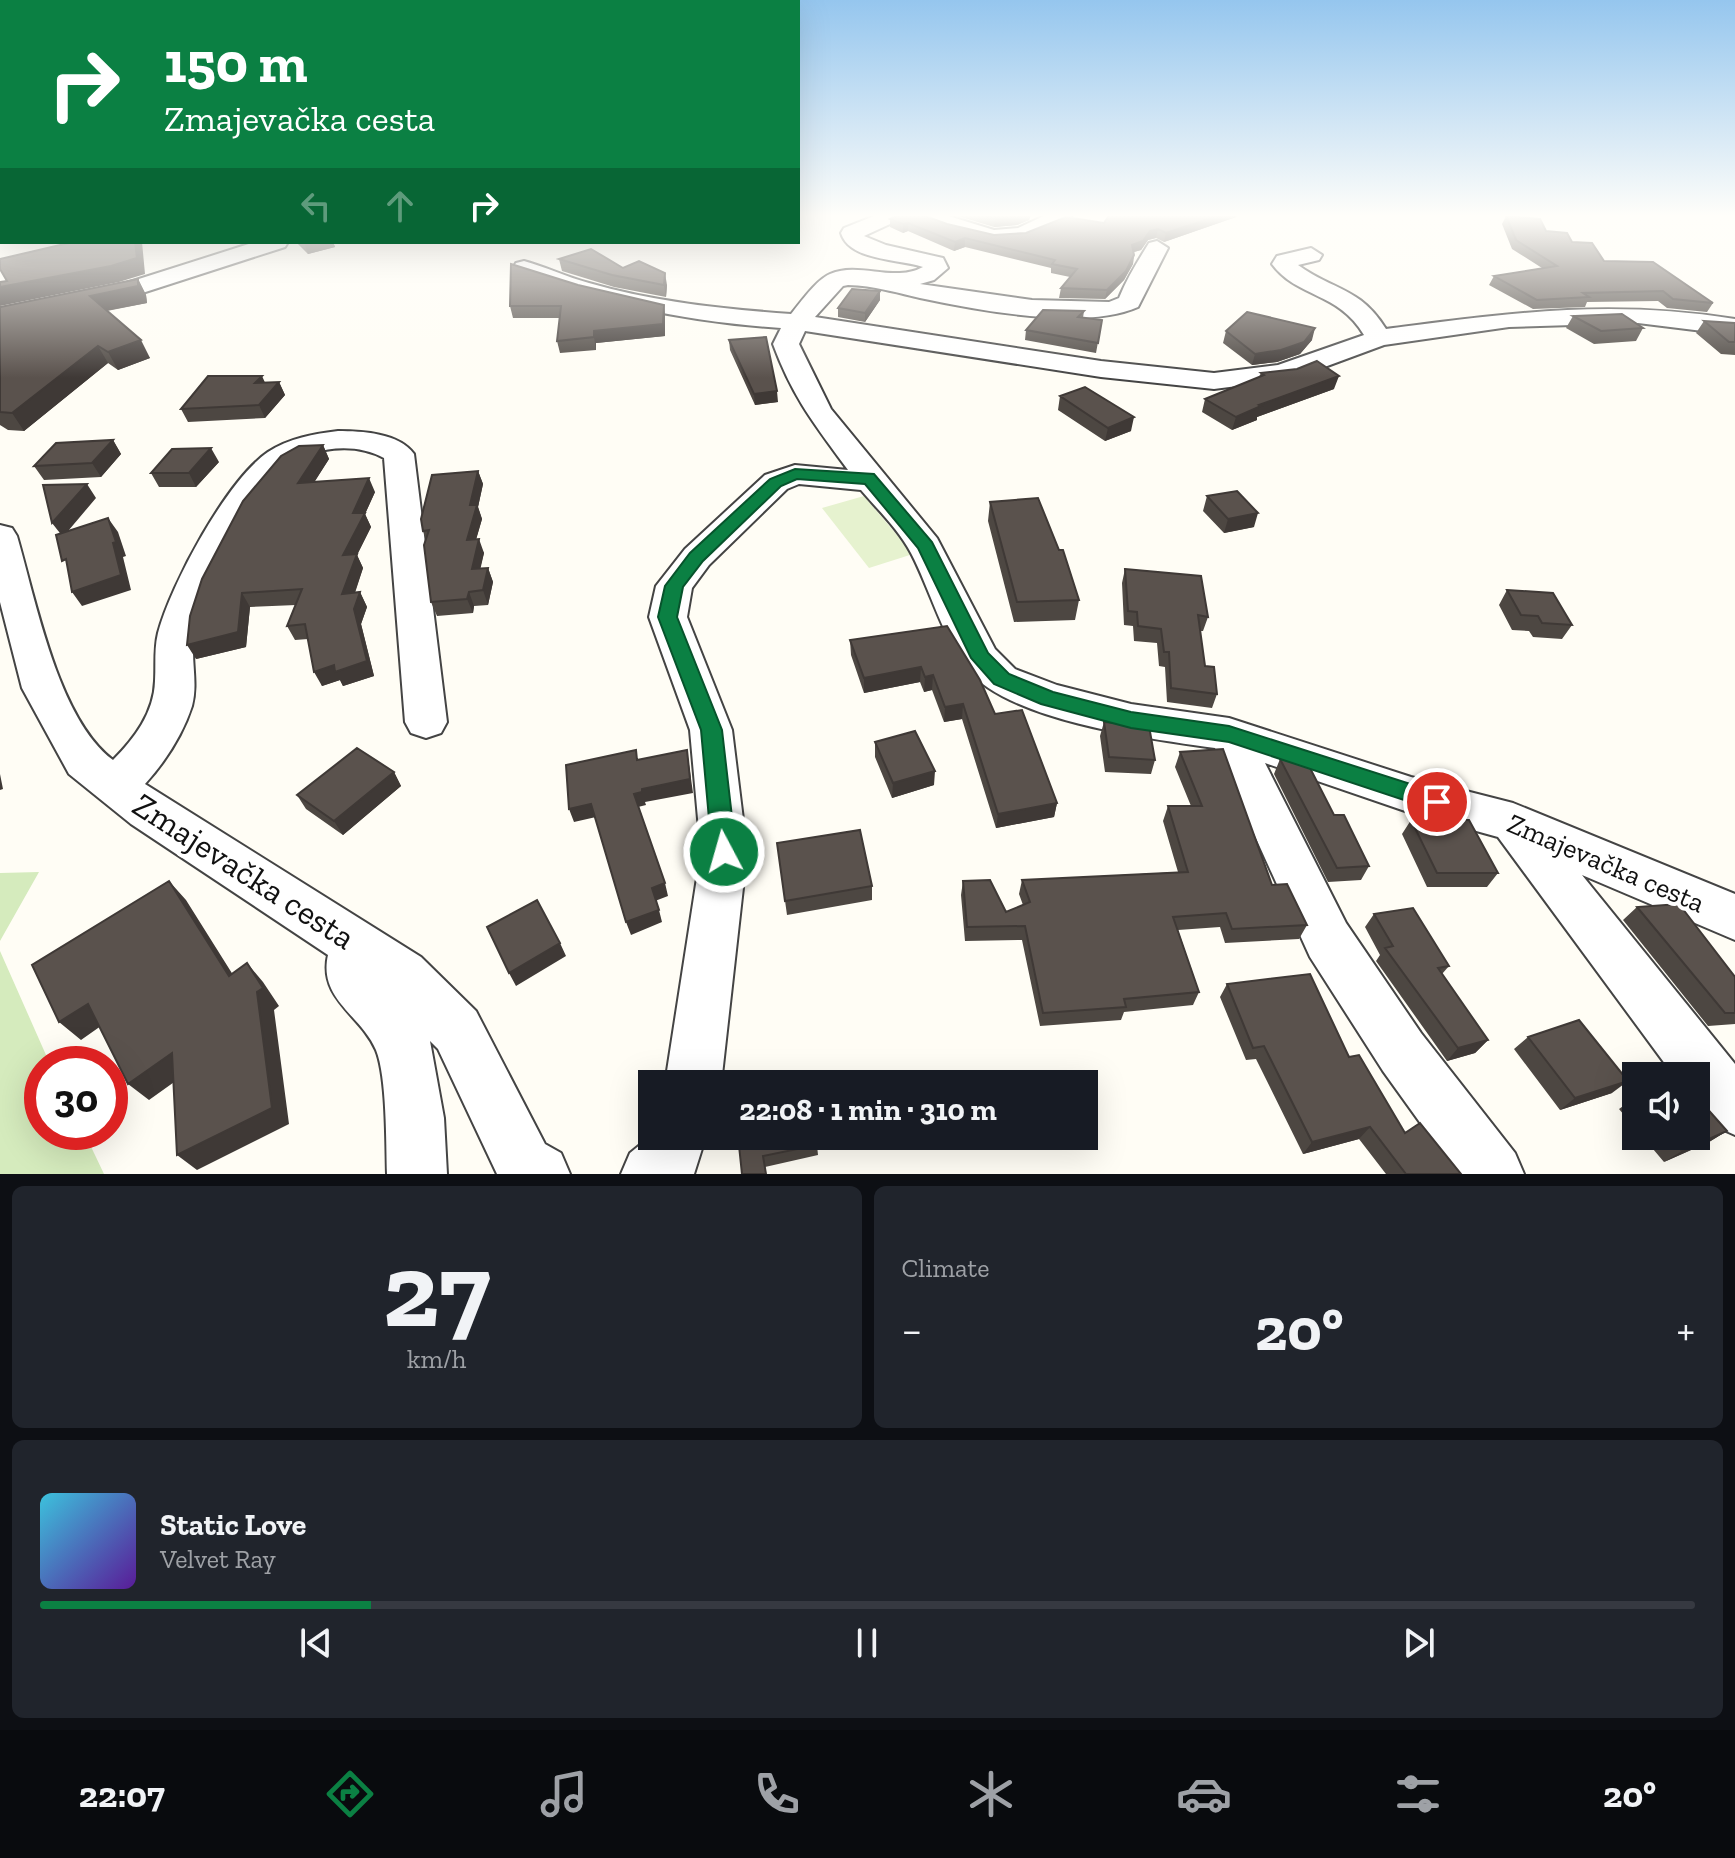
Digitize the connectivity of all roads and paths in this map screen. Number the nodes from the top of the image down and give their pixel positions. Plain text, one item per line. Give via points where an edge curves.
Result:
1 (194, 269) edge
2 (526, 269) edge
3 (935, 269) edge
4 (1147, 269) edge
5 (1289, 269) edge
6 (878, 281) junction
7 (149, 307) dead end
8 (0, 316) edge
9 (797, 322) junction
10 (1735, 327) edge
11 (32, 335) edge
12 (1379, 338) junction
13 (868, 478) junction
14 (0, 536) edge
15 (426, 722) dead end
16 (1229, 734) junction
17 (115, 786) junction
18 (1513, 822) junction
19 (1735, 917) edge
20 (358, 947) junction
21 (695, 1070) edge
22 (1735, 1106) edge
23 (673, 1150) edge
24 (417, 1174) edge
25 (540, 1174) edge
26 (651, 1174) edge
27 (1494, 1174) edge

1 - 8 street via 125,291
2 - 9 street via 612,297 728,317
3 - 6 street via 917,278
4 - 6 street via 1129,302 1113,309 923,293
5 - 12 street via 1357,304
6 - 9 street via 836,279
7 - 11 street
9 - 12 street via 1214,381 1282,373
9 - 13 street, Zmajevačka cesta via 786,344 803,388
10 - 12 street via 1695,319 1577,315
13 - 16 street, Zmajevačka cesta via 925,546 980,658 1001,679 1131,720
13 - 21 street via 795,474 776,482 674,586 668,617 711,730 724,852
14 - 17 street, Zmajevačka cesta via 42,688 84,762
15 - 17 street via 399,454 385,444 318,443 279,458 261,474 197,579 184,607 174,648 174,695 159,733
16 - 18 street, Zmajevačka cesta via 1411,795
16 - 27 street via 1328,940 1402,1052
17 - 20 street, Zmajevačka cesta
18 - 19 street, Zmajevačka cesta
18 - 22 street
20 - 24 street via 352,979 403,1042
20 - 25 street, Zmajevačka cesta via 403,975 457,1030 524,1165
23 - 26 street via 670,1159

